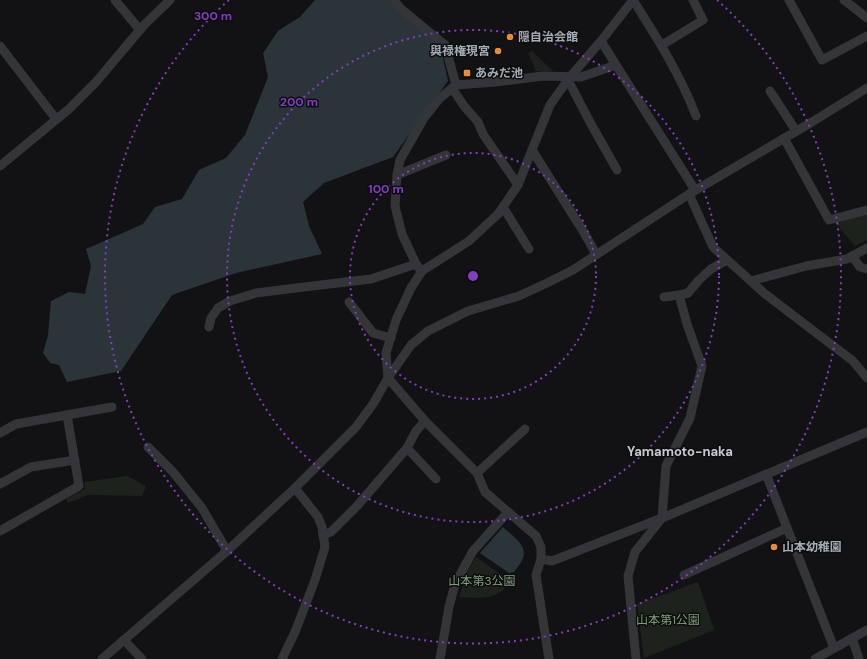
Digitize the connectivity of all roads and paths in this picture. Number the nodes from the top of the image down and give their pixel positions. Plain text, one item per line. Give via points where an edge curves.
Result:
1 (115, 0) edge
2 (170, 0) edge
3 (394, 0) edge
4 (633, 0) edge
5 (693, 0) edge
6 (789, 0) edge
7 (844, 0) edge
8 (867, 18) edge
9 (140, 30) junction
10 (867, 36) edge
11 (601, 41) junction
12 (662, 45) junction
13 (0, 46) edge
14 (616, 65) junction
15 (569, 79) junction
16 (454, 87) junction
17 (867, 88) edge
18 (770, 91) dead end
19 (696, 116) dead end
20 (56, 120) junction
21 (796, 131) junction
22 (784, 138) junction
23 (532, 150) junction
24 (446, 155) dead end
25 (0, 166) edge
26 (617, 170) dead end
27 (397, 175) junction
28 (518, 185) junction
29 (692, 192) junction
30 (503, 207) junction
31 (867, 210) edge
32 (867, 248) edge
33 (530, 249) dead end
34 (596, 254) junction
35 (852, 256) junction
36 (727, 260) junction
37 (416, 264) junction
38 (867, 269) edge
39 (422, 271) junction
40 (751, 281) junction
41 (678, 295) junction
42 (664, 297) dead end
43 (349, 302) dead end
44 (209, 327) dead end
45 (391, 338) junction
46 (388, 378) junction
47 (867, 378) edge
48 (112, 407) dead end
49 (67, 415) junction
50 (425, 421) junction
51 (525, 429) dead end
52 (867, 432) edge
53 (0, 433) edge
54 (148, 447) dead end
55 (407, 448) junction
56 (75, 460) junction
57 (477, 473) junction
58 (766, 474) junction
59 (436, 479) dead end
60 (0, 484) edge
61 (295, 488) junction
62 (508, 512) junction
63 (662, 518) junction
64 (787, 528) junction
65 (0, 532) edge
66 (323, 535) junction
67 (226, 551) junction
68 (541, 559) junction
69 (684, 575) dead end
70 (867, 630) edge
71 (852, 638) junction
72 (124, 640) junction
73 (834, 648) junction
74 (102, 659) edge
75 (142, 659) edge
76 (282, 659) edge
77 (440, 659) edge
78 (550, 659) edge
79 (636, 659) edge
80 (814, 659) edge
81 (859, 659) edge

1 - 9 street
2 - 9 street
3 - 16 street via 400,8 445,45
4 - 11 street
4 - 12 street
5 - 12 street via 703,20
6 - 10 street via 822,60
7 - 8 street
9 - 20 street via 96,82
11 - 14 street
11 - 15 street
12 - 19 street
13 - 20 street
14 - 15 street
14 - 29 street
15 - 16 street via 543,76
15 - 23 street via 550,105
15 - 26 street
16 - 27 street via 440,98 424,118 400,160
16 - 28 street via 464,106 478,122 483,134
17 - 21 street
18 - 21 street
20 - 25 street
21 - 22 street
22 - 29 street
22 - 31 street via 830,220
23 - 28 street
23 - 34 street
24 - 27 street
27 - 37 street via 395,206 402,234
28 - 30 street
29 - 34 street
29 - 36 street via 713,247
30 - 33 street
30 - 39 street via 469,241
32 - 35 street
34 - 46 street via 573,270 519,296 468,311 428,331 411,345
35 - 38 street via 860,267
35 - 40 street
36 - 40 street
36 - 41 street via 711,269 688,292
37 - 39 street
37 - 44 street via 371,279 256,293 230,301 218,308 211,318
39 - 45 street via 396,320
40 - 47 street via 853,361
41 - 42 street
41 - 63 street via 702,366 690,418 666,466
43 - 45 street via 373,333
45 - 46 street via 386,353
46 - 50 street
46 - 61 street via 356,427
48 - 49 street
49 - 53 street via 16,424
49 - 56 street
50 - 55 street
50 - 57 street
51 - 57 street
52 - 58 street
54 - 67 street via 173,472 202,508
55 - 59 street
55 - 66 street via 357,506 331,532
56 - 60 street via 31,467
56 - 65 street via 79,486
57 - 62 street via 485,492
58 - 63 street
58 - 64 street
61 - 66 street via 318,517
61 - 67 street
62 - 68 street via 536,536 541,547
62 - 77 street via 473,551 455,584
63 - 68 street via 552,561
63 - 79 street via 635,552 628,576
64 - 69 street
64 - 73 street
66 - 76 street via 325,547 315,580
67 - 72 street
68 - 78 street via 536,575
70 - 71 street
71 - 73 street
71 - 81 street
72 - 74 street
72 - 75 street
73 - 80 street

